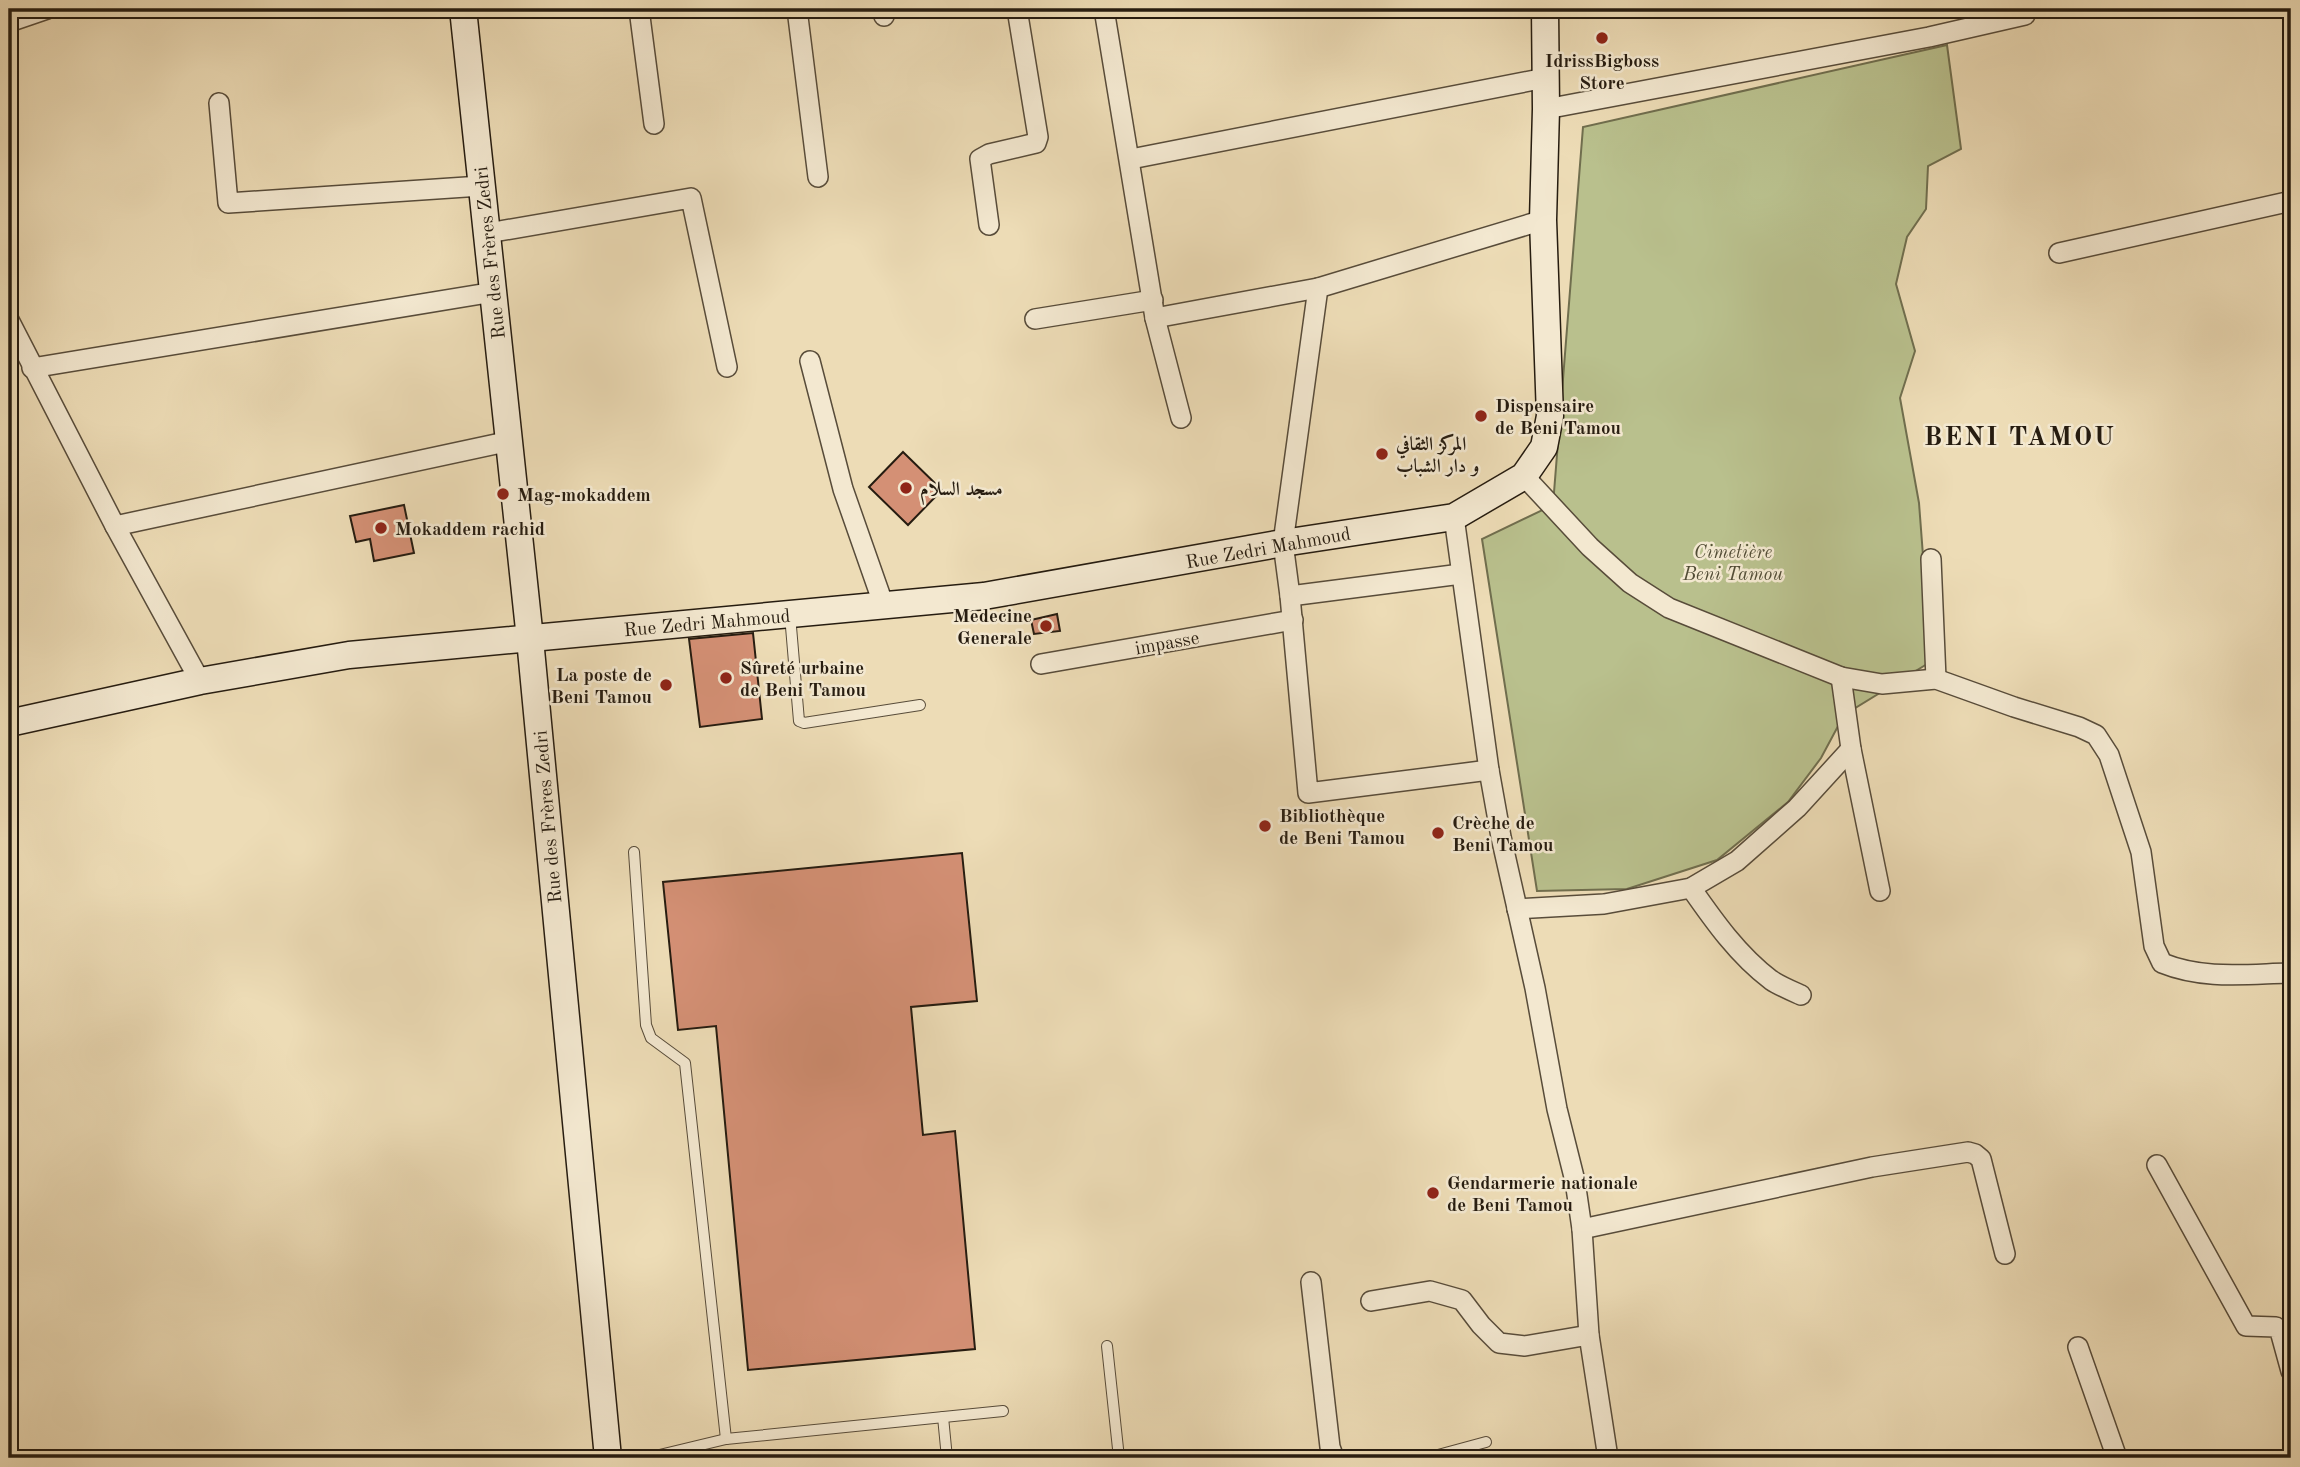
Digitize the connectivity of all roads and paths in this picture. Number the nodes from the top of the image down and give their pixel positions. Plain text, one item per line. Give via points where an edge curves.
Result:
1 (47, 9) edge
2 (463, 9) edge
3 (639, 9) edge
4 (797, 9) edge
5 (1017, 9) edge
6 (1104, 9) edge
7 (1545, 9) edge
8 (2025, 15) dead end
9 (9, 22) edge
10 (1545, 78) junction
11 (219, 103) dead end
12 (1546, 109) junction
13 (654, 124) dead end
14 (1131, 159) junction
15 (818, 177) dead end
16 (481, 186) junction
17 (2291, 201) edge
18 (1543, 220) junction
19 (989, 225) dead end
20 (488, 233) junction
21 (2059, 253) dead end
22 (1318, 288) junction
23 (494, 292) junction
24 (1154, 309) junction
25 (1034, 318) dead end
26 (9, 320) edge
27 (810, 361) dead end
28 (727, 367) dead end
29 (32, 369) junction
30 (1181, 418) dead end
31 (510, 441) junction
32 (1524, 477) junction
33 (1454, 517) junction
34 (115, 526) junction
35 (1283, 543) junction
36 (1931, 559) dead end
37 (1461, 574) junction
38 (1290, 596) junction
39 (884, 606) junction
40 (790, 614) junction
41 (1293, 621) junction
42 (530, 639) junction
43 (1041, 664) dead end
44 (1841, 677) junction
45 (1936, 679) junction
46 (200, 681) junction
47 (920, 705) dead end
48 (9, 723) edge
49 (1851, 749) junction
50 (1489, 771) junction
51 (634, 852) dead end
52 (1691, 888) junction
53 (1880, 891) dead end
54 (1517, 909) junction
55 (2291, 973) edge
56 (1801, 995) dead end
57 (2157, 1165) dead end
58 (1582, 1229) junction
59 (2005, 1254) dead end
60 (1311, 1282) dead end
61 (1371, 1301) dead end
62 (1589, 1335) junction
63 (1107, 1346) dead end
64 (2078, 1348) dead end
65 (2291, 1370) edge
66 (1003, 1411) dead end
67 (943, 1416) junction
68 (726, 1439) junction
69 (1486, 1441) dead end
70 (608, 1458) edge
71 (647, 1458) edge
72 (947, 1458) edge
73 (1119, 1458) edge
74 (1334, 1458) edge
75 (1427, 1458) edge
76 (1608, 1458) edge
77 (2117, 1458) edge

1 - 9 street
2 - 16 street, Rue des Frères Zedri
3 - 13 street
4 - 15 street
5 - 19 street via 1038,137 1036,143 980,159
6 - 14 street
7 - 10 street, Rue Zedri Mahmoud
8 - 12 street
10 - 12 street, Rue Zedri Mahmoud
10 - 14 street
11 - 16 street via 228,204
12 - 18 street, Rue Zedri Mahmoud
14 - 24 street
16 - 20 street, Rue des Frères Zedri
17 - 21 street
18 - 22 street
18 - 32 street, Rue Zedri Mahmoud via 1550,416 1544,447
20 - 23 street, Rue des Frères Zedri
20 - 28 street via 691,198
22 - 24 street
22 - 35 street
23 - 29 street
23 - 31 street, Rue des Frères Zedri
24 - 25 street
24 - 30 street
26 - 29 street
27 - 39 street via 843,489
29 - 34 street
31 - 34 street
31 - 42 street, Rue des Frères Zedri
32 - 33 street, Rue Zedri Mahmoud
32 - 44 street via 1590,547 1630,583 1669,608
33 - 35 street, Rue Zedri Mahmoud
33 - 37 street
34 - 46 street
35 - 38 street
35 - 39 street, Rue Zedri Mahmoud via 984,596
36 - 45 street
37 - 38 street
37 - 50 street
38 - 41 street
39 - 40 street, Rue Zedri Mahmoud
40 - 42 street, Rue Zedri Mahmoud
40 - 47 lane via 799,721
41 - 43 street, impasse
41 - 50 street via 1308,793
42 - 46 street, Rue Zedri Mahmoud via 349,654
42 - 70 street, Rue des Frères Zedri
44 - 45 street via 1882,684
44 - 49 street
45 - 55 street via 2096,735 2109,755 2141,852 2154,946 2162,963 2185,972 2222,975
46 - 48 street, Rue Zedri Mahmoud
49 - 52 street via 1797,808 1737,861
49 - 53 street
50 - 54 street
51 - 68 lane via 646,1025 651,1038 685,1063
52 - 54 street via 1604,904
52 - 56 street via 1741,952 1773,981
54 - 58 street
57 - 65 street via 2246,1326 2276,1327
58 - 59 street via 1872,1167 1968,1152 1981,1159
58 - 62 street
60 - 74 street
61 - 62 street via 1430,1291 1462,1300 1499,1343 1525,1346
62 - 76 street
63 - 73 lane
64 - 77 street
66 - 67 lane
67 - 68 lane
67 - 72 lane
68 - 71 lane
69 - 75 lane

